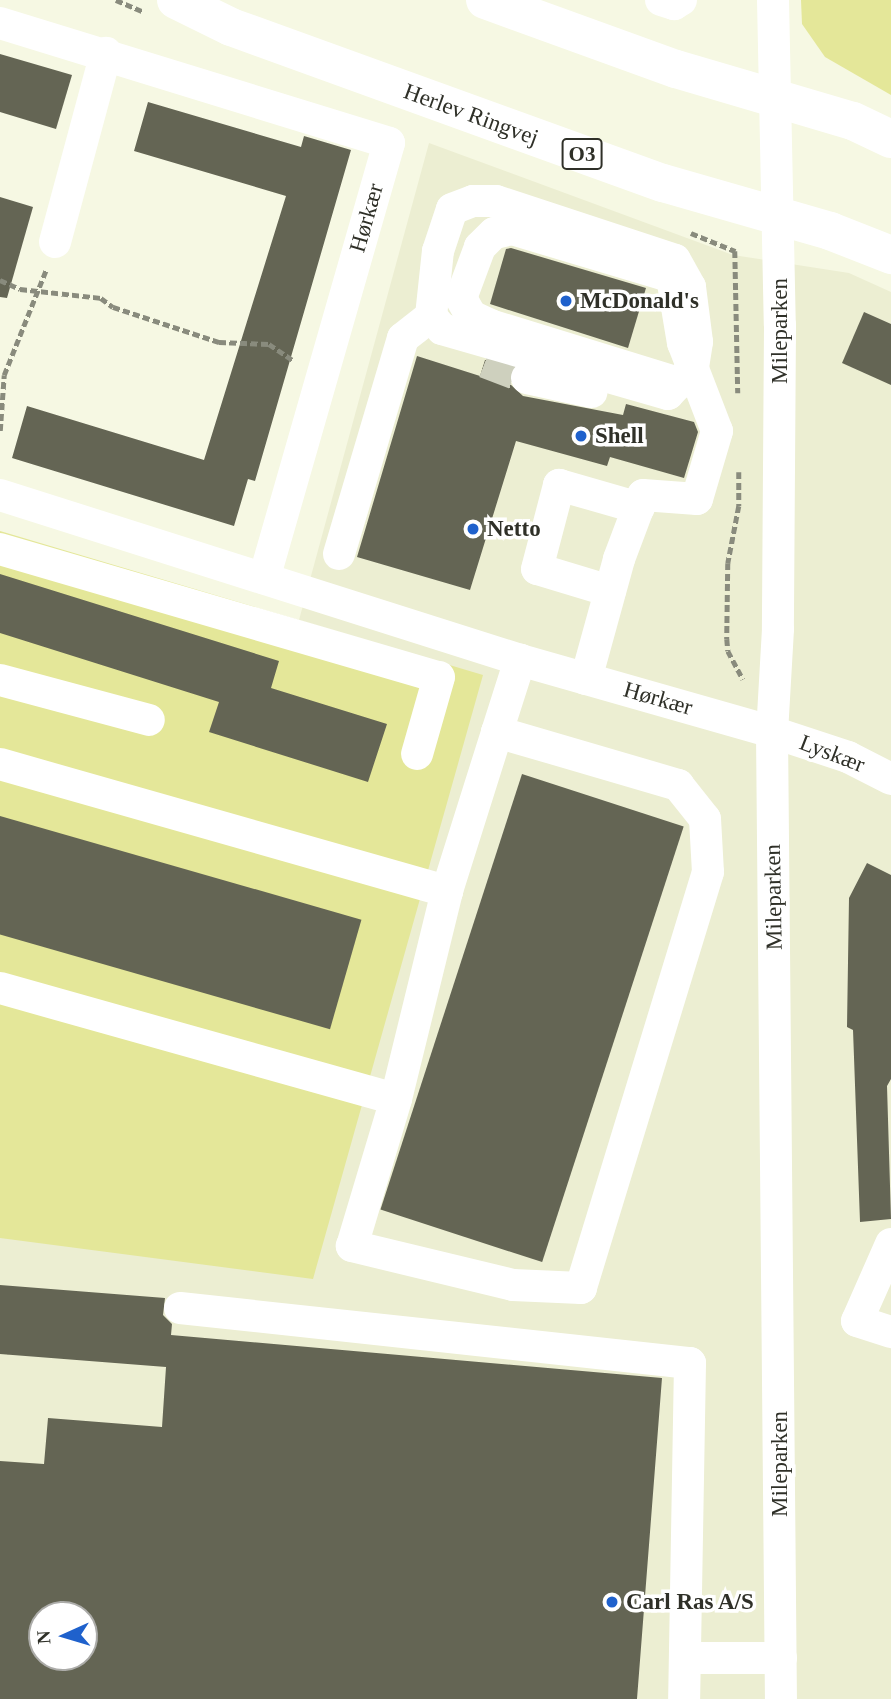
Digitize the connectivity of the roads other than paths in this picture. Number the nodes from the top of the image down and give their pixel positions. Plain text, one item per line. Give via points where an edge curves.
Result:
1 (485, 0) edge
2 (661, 0) edge
3 (681, 0) edge
4 (773, 0) edge
5 (165, 8) edge
6 (0, 23) edge
7 (106, 53) junction
8 (774, 96) junction
9 (891, 139) edge
10 (779, 218) junction
11 (55, 242) road end
12 (891, 255) edge
13 (431, 316) junction
14 (403, 338) junction
15 (485, 362) tunnel mouth
16 (527, 378) tunnel mouth
17 (680, 382) junction
18 (0, 495) edge
19 (639, 508) junction
20 (0, 549) edge
21 (340, 554) dead end
22 (233, 568) junction
23 (264, 578) junction
24 (610, 591) junction
25 (219, 615) junction
26 (413, 625) junction
27 (520, 660) junction
28 (402, 667) junction
29 (586, 679) junction
30 (0, 680) edge
31 (149, 720) dead end
32 (497, 732) junction
33 (772, 732) junction
34 (417, 754) dead end
35 (0, 764) edge
36 (891, 779) edge
37 (447, 891) junction
38 (0, 988) edge
39 (396, 1099) junction
40 (891, 1244) edge
41 (180, 1308) dead end
42 (891, 1332) edge
43 (687, 1658) junction
44 (780, 1658) junction
45 (684, 1699) edge
46 (781, 1699) edge

1 - 8 main road via 676,69
2 - 3 street via 674,4
4 - 8 street, Mileparken
5 - 10 main road, Herlev Ringvej / O3 via 231,27 663,183
6 - 7 street, Hørkær
7 - 11 street
7 - 23 street, Hørkær via 389,143
8 - 9 main road via 853,121
8 - 10 street, Mileparken
10 - 12 main road, Herlev Ringvej / O3 via 830,231
10 - 33 street, Mileparken via 780,527
13 - 14 street
13 - 17 street via 442,329
13 - 17 street via 438,251 452,209 473,201 496,201 675,260 690,287 697,342
14 - 15 street
14 - 21 street
16 - 17 street via 647,404
17 - 17 street via 683,343 672,277 512,229 494,233 480,247 461,298 471,316 490,326
17 - 19 street via 717,430 697,499 643,495
18 - 22 street, Hørkær
19 - 24 street
19 - 24 street via 559,485 537,569
20 - 25 street
22 - 23 street, Hørkær
22 - 25 street
23 - 26 street, Hørkær
24 - 29 street
25 - 28 street
26 - 27 street, Hørkær
26 - 28 street
27 - 29 street, Hørkær
27 - 32 street
28 - 34 street via 439,677
29 - 33 street, Hørkær
30 - 31 street
32 - 37 street
32 - 39 street via 678,785 705,819 708,872 580,1288 513,1285 352,1246
33 - 36 street, Lyskær via 849,757
33 - 44 street, Mileparken
35 - 37 street
37 - 39 street
38 - 39 street
40 - 42 street via 857,1321
41 - 43 street via 690,1363
43 - 44 street
43 - 45 street
44 - 46 street, Mileparken

